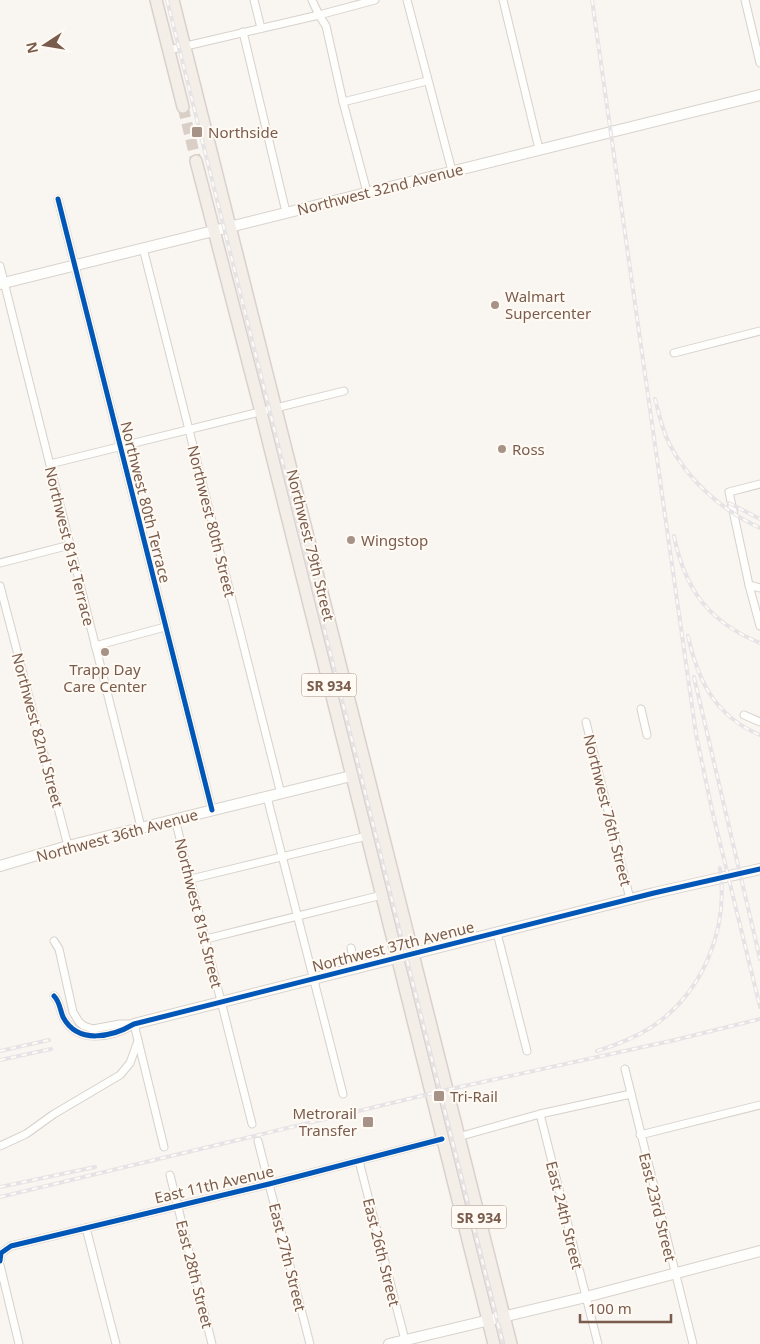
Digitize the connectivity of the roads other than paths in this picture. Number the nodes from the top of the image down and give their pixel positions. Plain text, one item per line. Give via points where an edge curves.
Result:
1 (156, 0) edge
2 (173, 0) edge
3 (254, 0) edge
4 (312, 0) edge
5 (375, 0) edge
6 (407, 0) edge
7 (503, 0) edge
8 (745, 0) edge
9 (319, 15) junction
10 (261, 28) junction
11 (243, 32) junction
12 (185, 46) junction
13 (169, 50) junction
14 (760, 63) edge
15 (427, 81) junction
16 (760, 94) edge
17 (343, 102) junction
18 (183, 107) tunnel mouth
19 (539, 149) junction
20 (196, 161) tunnel mouth
21 (452, 171) junction
22 (367, 192) junction
23 (58, 199) dead end
24 (286, 212) junction
25 (229, 226) junction
26 (213, 230) junction
27 (143, 248) junction
28 (0, 266) edge
29 (74, 266) junction
30 (2, 284) edge
31 (760, 331) edge
32 (674, 353) dead end
33 (344, 391) dead end
34 (276, 408) junction
35 (261, 412) junction
36 (190, 430) junction
37 (120, 447) junction
38 (50, 464) junction
39 (760, 484) edge
40 (70, 545) junction
41 (0, 563) edge
42 (0, 586) edge
43 (750, 586) junction
44 (760, 588) edge
45 (760, 626) edge
46 (165, 627) junction
47 (95, 646) junction
48 (641, 709) dead end
49 (744, 715) dead end
50 (586, 722) dead end
51 (760, 722) edge
52 (647, 735) dead end
53 (352, 776) junction
54 (281, 794) junction
55 (267, 797) junction
56 (212, 810) junction
57 (175, 819) junction
58 (141, 827) junction
59 (366, 836) junction
60 (68, 846) junction
61 (282, 856) junction
62 (0, 866) edge
63 (760, 869) edge
64 (191, 879) junction
65 (382, 895) junction
66 (630, 899) junction
67 (298, 917) junction
68 (497, 933) junction
69 (206, 939) junction
70 (54, 941) dead end
71 (351, 948) dead end
72 (414, 954) junction
73 (398, 958) junction
74 (356, 968) junction
75 (313, 979) junction
76 (54, 996) dead end
77 (222, 1002) junction
78 (134, 1024) junction
79 (138, 1041) junction
80 (527, 1051) dead end
81 (625, 1069) dead end
82 (342, 1094) dead end
83 (631, 1094) junction
84 (760, 1105) edge
85 (540, 1114) junction
86 (252, 1124) dead end
87 (640, 1135) junction
88 (458, 1137) junction
89 (442, 1139) junction
90 (258, 1141) dead end
91 (0, 1146) edge
92 (164, 1147) dead end
93 (359, 1161) junction
94 (170, 1175) dead end
95 (269, 1184) junction
96 (177, 1205) junction
97 (476, 1206) junction
98 (460, 1210) junction
99 (86, 1228) junction
100 (760, 1251) edge
101 (0, 1263) edge
102 (675, 1274) junction
103 (3, 1296) edge
104 (586, 1296) junction
105 (504, 1316) junction
106 (488, 1320) junction
107 (405, 1342) edge
108 (19, 1344) edge
109 (116, 1344) edge
110 (212, 1344) edge
111 (310, 1344) edge
112 (389, 1344) edge
113 (494, 1344) edge
114 (511, 1344) edge
115 (598, 1344) edge
116 (693, 1344) edge

1 - 13 main road
2 - 12 main road, Northwest 79th Street / SR 934
3 - 10 street
4 - 9 street
5 - 9 street
6 - 15 street
7 - 19 street
8 - 14 street
9 - 10 street
9 - 17 street via 326,26
10 - 11 street
11 - 12 street
11 - 24 street
12 - 13 street
12 - 25 main road, Northwest 79th Street / SR 934
13 - 18 main road
15 - 17 street
15 - 21 street
16 - 19 street, Northwest 32nd Avenue
17 - 22 street
19 - 21 street, Northwest 32nd Avenue
20 - 26 main road, Northwest 79th Street / SR 934
21 - 22 street, Northwest 32nd Avenue
22 - 24 street, Northwest 32nd Avenue
23 - 29 street, Northwest 80th Terrace
24 - 25 street, Northwest 32nd Avenue
25 - 26 street, Northwest 32nd Avenue
25 - 34 main road, Northwest 79th Street / SR 934
26 - 27 street, Northwest 32nd Avenue
26 - 35 main road, Northwest 79th Street / SR 934
27 - 29 street, Northwest 32nd Avenue
27 - 36 street, Northwest 80th Street
28 - 30 street, Northwest 81st Terrace
29 - 30 street, Northwest 32nd Avenue
29 - 37 street, Northwest 80th Terrace
30 - 38 street, Northwest 81st Terrace
31 - 32 street
33 - 34 street
34 - 35 street
34 - 72 main road, Northwest 79th Street / SR 934
35 - 36 street
35 - 53 main road, Northwest 79th Street / SR 934
36 - 37 street
36 - 54 street, Northwest 80th Street
37 - 38 street
37 - 46 street, Northwest 80th Terrace
38 - 40 street, Northwest 81st Terrace
39 - 43 street via 729,492
40 - 41 street
40 - 47 street, Northwest 81st Terrace
42 - 60 street, Northwest 82nd Street
43 - 44 street
43 - 45 street
46 - 47 street
46 - 56 street, Northwest 80th Terrace
47 - 58 street, Northwest 81st Terrace
48 - 52 street
49 - 51 street
50 - 66 street, Northwest 76th Street
53 - 54 street, Northwest 36th Avenue
53 - 59 main road, Northwest 79th Street / SR 934
54 - 55 street, Northwest 36th Avenue
55 - 56 street, Northwest 36th Avenue
55 - 61 street
56 - 57 street, Northwest 36th Avenue
57 - 58 street, Northwest 36th Avenue
57 - 64 street, Northwest 81st Street
58 - 60 street, Northwest 36th Avenue
59 - 61 street
59 - 65 main road, Northwest 79th Street / SR 934
60 - 62 street, Northwest 36th Avenue
61 - 64 street
61 - 67 street
63 - 66 street, Northwest 37th Avenue
64 - 69 street, Northwest 81st Street
65 - 67 street
65 - 73 main road, Northwest 79th Street / SR 934
66 - 68 street, Northwest 37th Avenue
67 - 69 street
67 - 75 street
68 - 72 street, Northwest 37th Avenue
68 - 80 street
69 - 77 street, Northwest 81st Street
70 - 78 street, Northwest 37th Avenue via 59,949 73,1012 79,1022 93,1029
71 - 74 street
72 - 73 street, Northwest 37th Avenue
72 - 88 main road, Northwest 79th Street / SR 934
73 - 74 street, Northwest 37th Avenue
73 - 89 main road, Northwest 79th Street / SR 934
74 - 75 street, Northwest 37th Avenue
75 - 77 street, Northwest 37th Avenue
75 - 82 street
76 - 78 street, Northwest 37th Avenue via 66,1021 86,1036 122,1031
77 - 78 street, Northwest 37th Avenue
77 - 86 street, Northwest 81st Street
78 - 79 street
79 - 91 street via 130,1063 120,1075 26,1134
79 - 92 street
81 - 83 street, East 23rd Street
83 - 85 street
83 - 87 street, East 23rd Street
84 - 87 street
85 - 88 street
85 - 104 street, East 24th Street
87 - 102 street, East 23rd Street
88 - 97 main road, SR 934
89 - 93 street, East 11th Avenue
89 - 98 main road, SR 934
90 - 95 street, East 27th Street
93 - 95 street, East 11th Avenue
93 - 107 street, East 26th Street
94 - 96 street, East 28th Street
95 - 96 street, East 11th Avenue
95 - 111 street, East 27th Street
96 - 99 street, East 11th Avenue
96 - 110 street, East 28th Street
97 - 98 main road
97 - 105 main road, SR 934
98 - 106 main road, SR 934
99 - 101 street, East 11th Avenue via 11,1246 1,1253
99 - 109 street
100 - 102 street
101 - 103 street
102 - 104 street
102 - 116 street, East 23rd Street
103 - 108 street
104 - 105 street
104 - 115 street, East 24th Street
105 - 106 street
105 - 114 main road, SR 934
106 - 107 street
106 - 113 main road, SR 934
107 - 112 street

